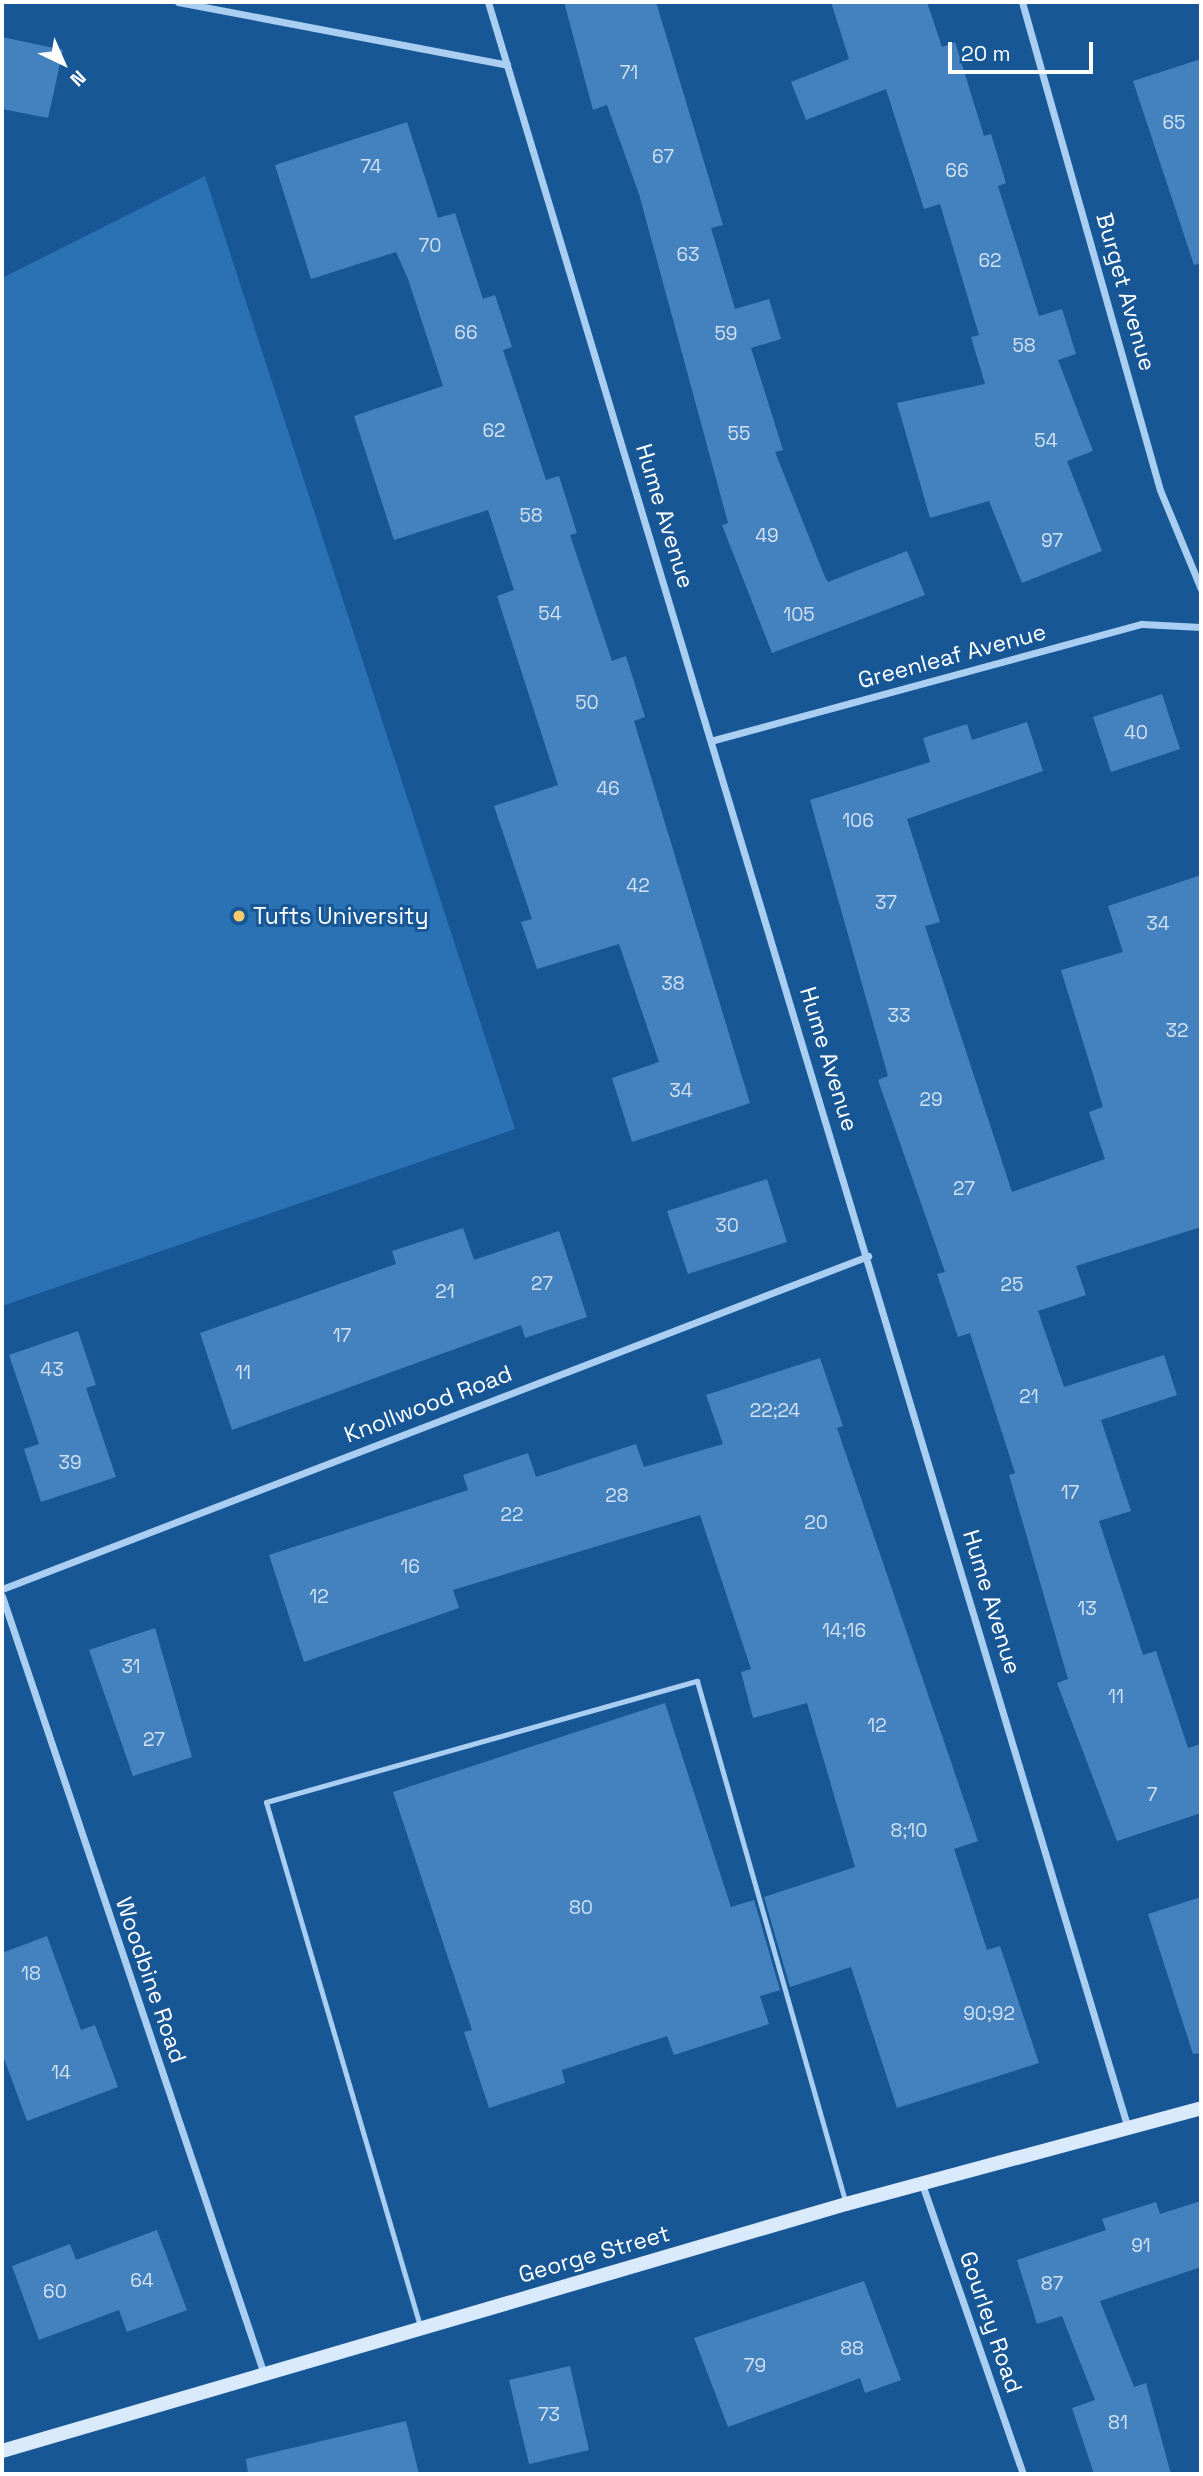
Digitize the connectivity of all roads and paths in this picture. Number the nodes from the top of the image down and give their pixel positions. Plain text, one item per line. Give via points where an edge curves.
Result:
1 (178, 2) edge
2 (488, 2) edge
3 (1022, 2) edge
4 (507, 65) junction
5 (1201, 589) edge
6 (1201, 627) edge
7 (714, 740) junction
8 (868, 1256) junction
9 (2, 1589) edge
10 (2, 1596) edge
11 (1201, 2108) edge
12 (1128, 2129) junction
13 (922, 2183) junction
14 (846, 2204) junction
15 (421, 2329) junction
16 (264, 2375) junction
17 (2, 2451) edge
18 (1023, 2474) edge

1 - 4 street
2 - 4 street, Hume Avenue
3 - 5 street, Burget Avenue via 1160,490
4 - 7 street, Hume Avenue
6 - 7 street, Greenleaf Avenue via 1142,624
7 - 8 street, Hume Avenue
8 - 9 street, Knollwood Road
8 - 12 street, Hume Avenue
10 - 16 street, Woodbine Road
11 - 12 street, George Street
12 - 13 street, George Street
13 - 14 street, George Street
13 - 18 street, Gourley Road
14 - 15 street, George Street
14 - 15 lane via 697,1681 267,1802
15 - 16 street, George Street
16 - 17 street, George Street

